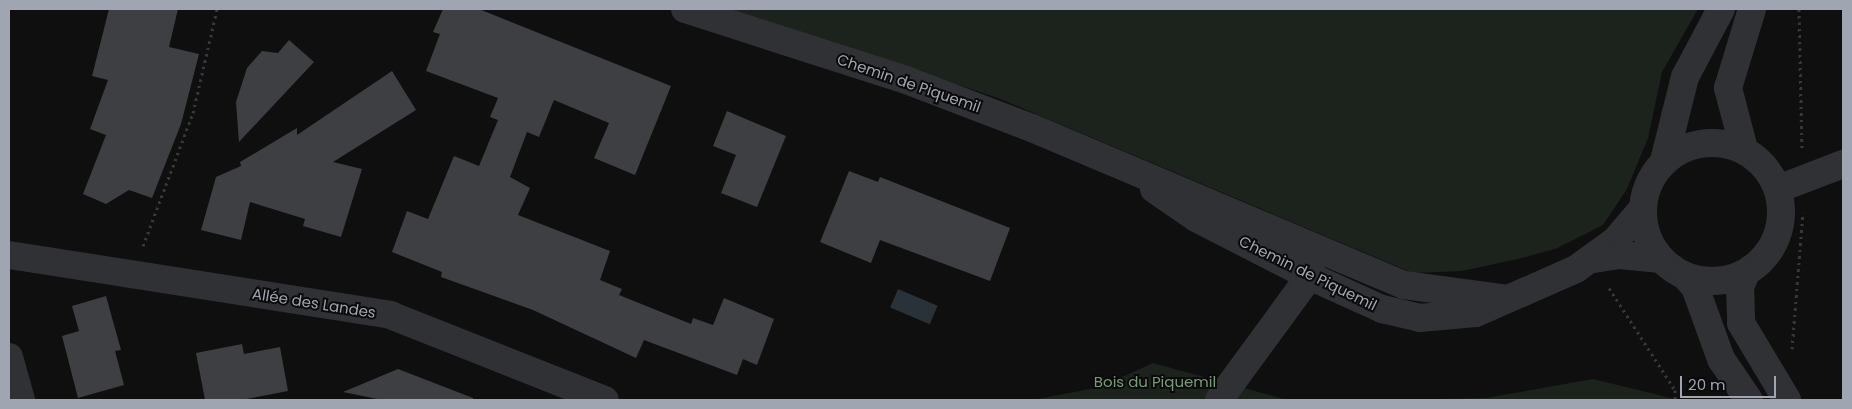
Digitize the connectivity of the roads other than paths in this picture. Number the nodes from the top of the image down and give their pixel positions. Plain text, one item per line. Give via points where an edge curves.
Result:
1 (685, 9) edge
2 (1721, 9) edge
3 (1752, 9) edge
4 (1744, 149) junction
5 (1664, 160) junction
6 (1843, 164) edge
7 (1128, 172) junction
8 (1778, 189) junction
9 (1642, 209) junction
10 (1318, 246) junction
11 (9, 255) edge
12 (1594, 259) junction
13 (1661, 259) junction
14 (1746, 273) junction
15 (1307, 275) junction
16 (1685, 276) junction
17 (1502, 298) junction
18 (9, 357) edge
19 (21, 400) edge
20 (605, 400) edge
21 (1219, 400) edge
22 (1749, 400) edge
23 (1787, 400) edge

1 - 7 street, Chemin de Piquemil via 906,80 1032,128
2 - 5 street via 1685,78
3 - 4 street via 1728,88
4 - 5 street via 1711,142 1678,150
4 - 8 street via 1768,170
5 - 9 street via 1645,191
6 - 8 street
7 - 10 street, Chemin de Piquemil via 1200,195
7 - 15 street, Chemin de Piquemil via 1196,218
8 - 14 street via 1782,212 1777,236 1765,257
9 - 12 street, Chemin de Piquemil
9 - 13 street via 1646,236
10 - 15 street
10 - 17 street, Chemin de Piquemil via 1404,285
11 - 20 street, Allée des Landes via 390,314
12 - 13 street, Chemin de Piquemil via 1620,255
12 - 17 street, Chemin de Piquemil
13 - 16 street
14 - 16 street via 1716,282
14 - 23 street via 1740,287 1741,323
15 - 17 street, Chemin de Piquemil via 1382,309 1420,318 1476,313
15 - 21 street
16 - 22 street via 1695,287 1721,359
18 - 19 street

